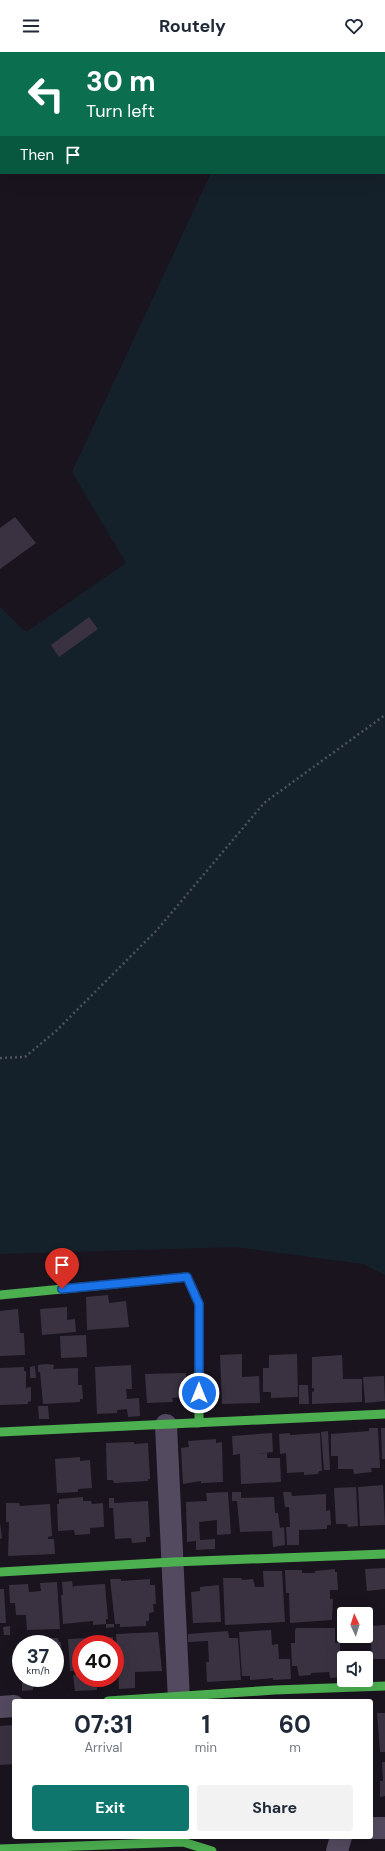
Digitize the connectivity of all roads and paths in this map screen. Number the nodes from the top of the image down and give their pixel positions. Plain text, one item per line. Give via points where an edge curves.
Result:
1 (385, 715) edge
2 (0, 1058) edge
3 (0, 1295) edge
4 (385, 1414) edge
5 (199, 1423) junction
6 (166, 1425) junction
7 (0, 1432) edge
8 (385, 1554) edge
9 (173, 1562) junction
10 (0, 1572) edge
11 (385, 1686) edge
12 (179, 1699) edge
13 (12, 1706) edge
14 (0, 1707) edge
15 (373, 1828) edge
16 (385, 1828) edge
17 (183, 1839) edge
18 (340, 1839) edge
19 (0, 1849) edge
20 (212, 1851) edge
21 (337, 1851) edge

1 - 2 path via 264,803 157,930 56,1031 25,1057
3 - 5 street via 187,1277 199,1304
4 - 5 street
5 - 6 street
6 - 7 street
6 - 9 street
8 - 9 street
9 - 10 street
9 - 12 street
11 - 12 street via 275,1690
13 - 14 street
15 - 16 street
17 - 19 street
17 - 20 street
18 - 21 street

